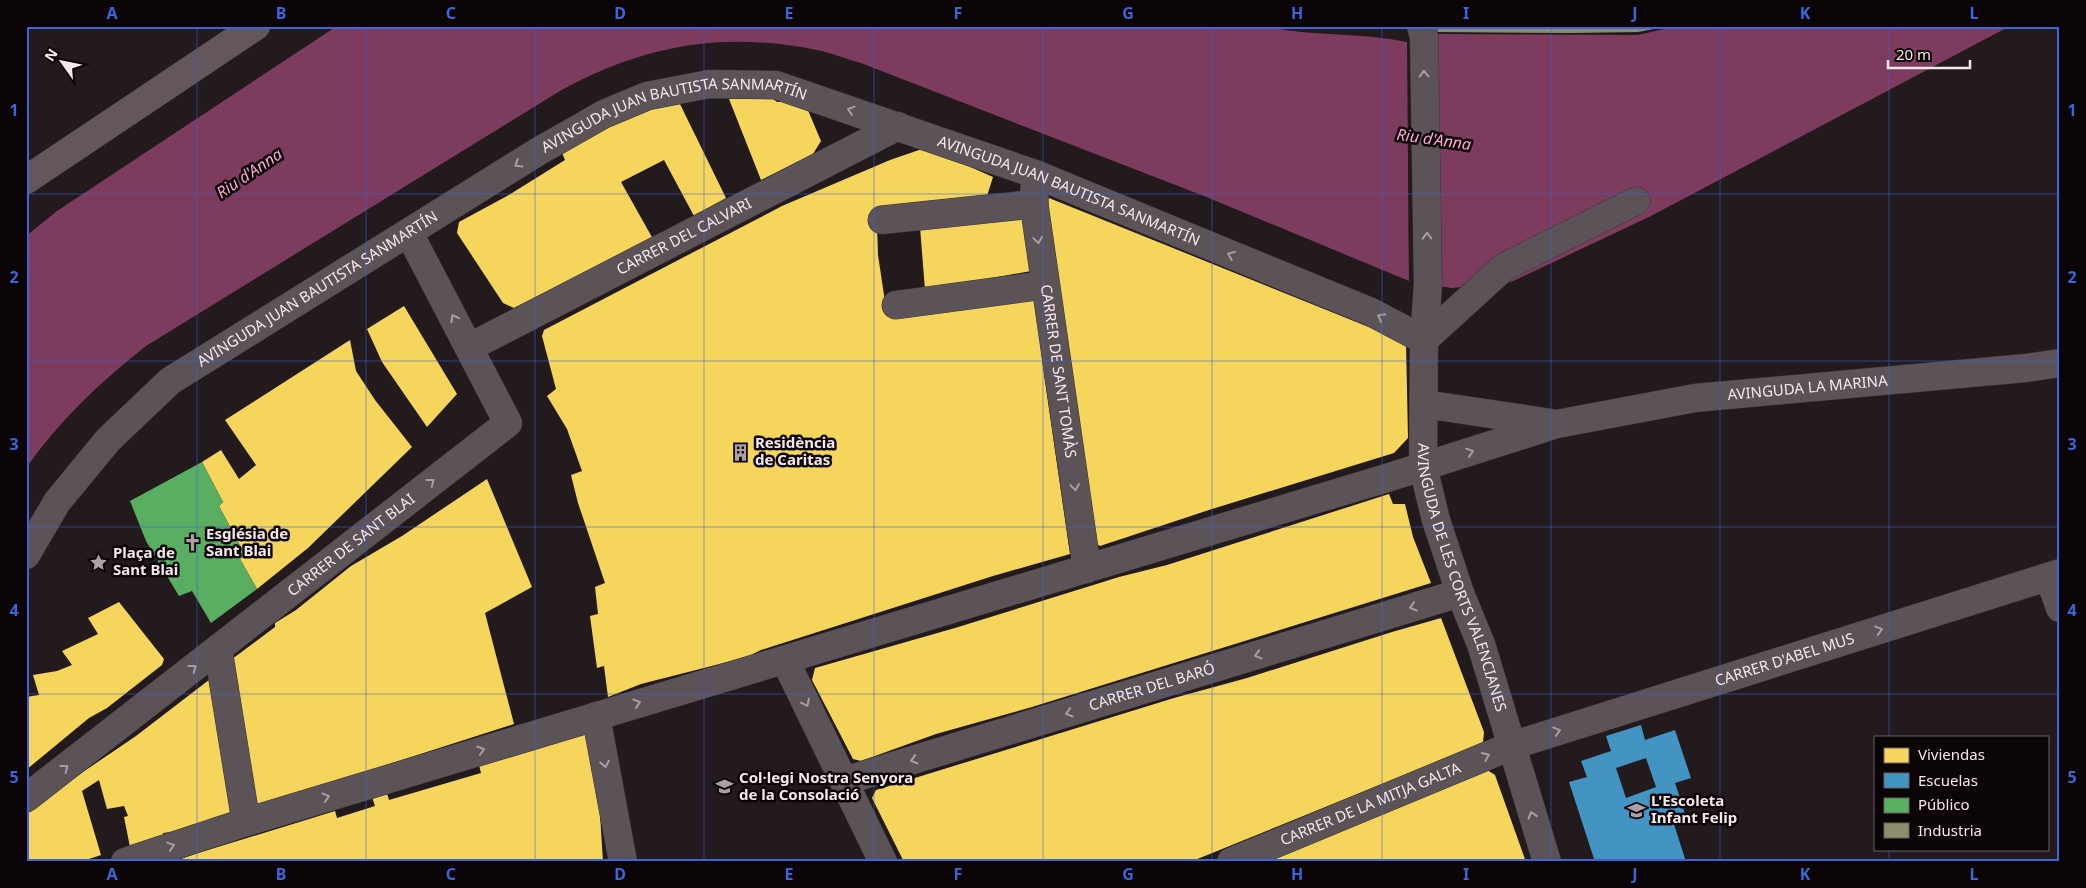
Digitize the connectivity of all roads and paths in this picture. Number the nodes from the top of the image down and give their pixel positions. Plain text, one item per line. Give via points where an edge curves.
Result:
1 (256, 26) edge
2 (1422, 31) edge
3 (898, 126) junction
4 (1034, 174) junction
5 (26, 180) edge
6 (1636, 201) dead end
7 (1034, 204) junction
8 (882, 220) dead end
9 (409, 233) junction
10 (1044, 285) junction
11 (896, 306) dead end
12 (1424, 340) junction
13 (470, 347) junction
14 (2060, 363) edge
15 (1424, 404) junction
16 (1557, 424) junction
17 (1423, 467) junction
18 (26, 555) edge
19 (1087, 569) junction
20 (2055, 575) edge
21 (1460, 593) junction
22 (2060, 608) edge
23 (218, 649) junction
24 (785, 660) junction
25 (596, 716) junction
26 (1510, 746) junction
27 (844, 781) junction
28 (26, 798) edge
29 (246, 822) junction
30 (124, 862) edge
31 (623, 862) edge
32 (883, 862) edge
33 (1231, 862) edge
34 (1547, 862) edge

1 - 5 main road
12 -> 2 street, AVINGUDA DE LES CORTS VALENCIANES via 1428,285
3 - 4 street, AVINGUDA JUAN BAUTISTA SANMARTÍN
3 -> 9 street, AVINGUDA JUAN BAUTISTA SANMARTÍN via 776,84 708,84 647,96 604,114 539,151
3 - 13 street, CARRER DEL CALVARI
4 - 7 street, CARRER DE SANT TOMÀS
12 -> 4 street, AVINGUDA JUAN BAUTISTA SANMARTÍN via 1371,312
6 - 12 street via 1504,267
7 - 8 street
7 -> 10 street, CARRER DE SANT TOMÀS
13 -> 9 street, CARRER DE SANT BLAI
9 - 18 street, AVINGUDA JUAN BAUTISTA SANMARTÍN via 170,382 102,447 57,502
10 - 11 street
10 -> 19 street, CARRER DE SANT TOMÀS
12 - 15 street, AVINGUDA DE LES CORTS VALENCIANES
23 -> 13 street, CARRER DE SANT BLAI via 508,423
14 - 16 street, AVINGUDA LA MARINA via 1695,398
15 - 16 street
15 - 17 street, AVINGUDA DE LES CORTS VALENCIANES
17 -> 16 street
17 - 19 street
17 - 21 street, AVINGUDA DE LES CORTS VALENCIANES
19 - 24 street
20 - 22 street
26 -> 20 street, CARRER D'ABEL MUS
21 - 26 street, AVINGUDA DE LES CORTS VALENCIANES via 1481,644
21 -> 27 street, CARRER DEL BARÓ
28 -> 23 street, CARRER DE SANT BLAI
23 - 29 street
25 -> 24 street
24 -> 27 street
29 -> 25 street
25 -> 31 street
33 -> 26 street, CARRER DE LA MITJA GALTA
34 -> 26 street, AVINGUDA DE LES CORTS VALENCIANES
27 - 32 street
30 -> 29 street

